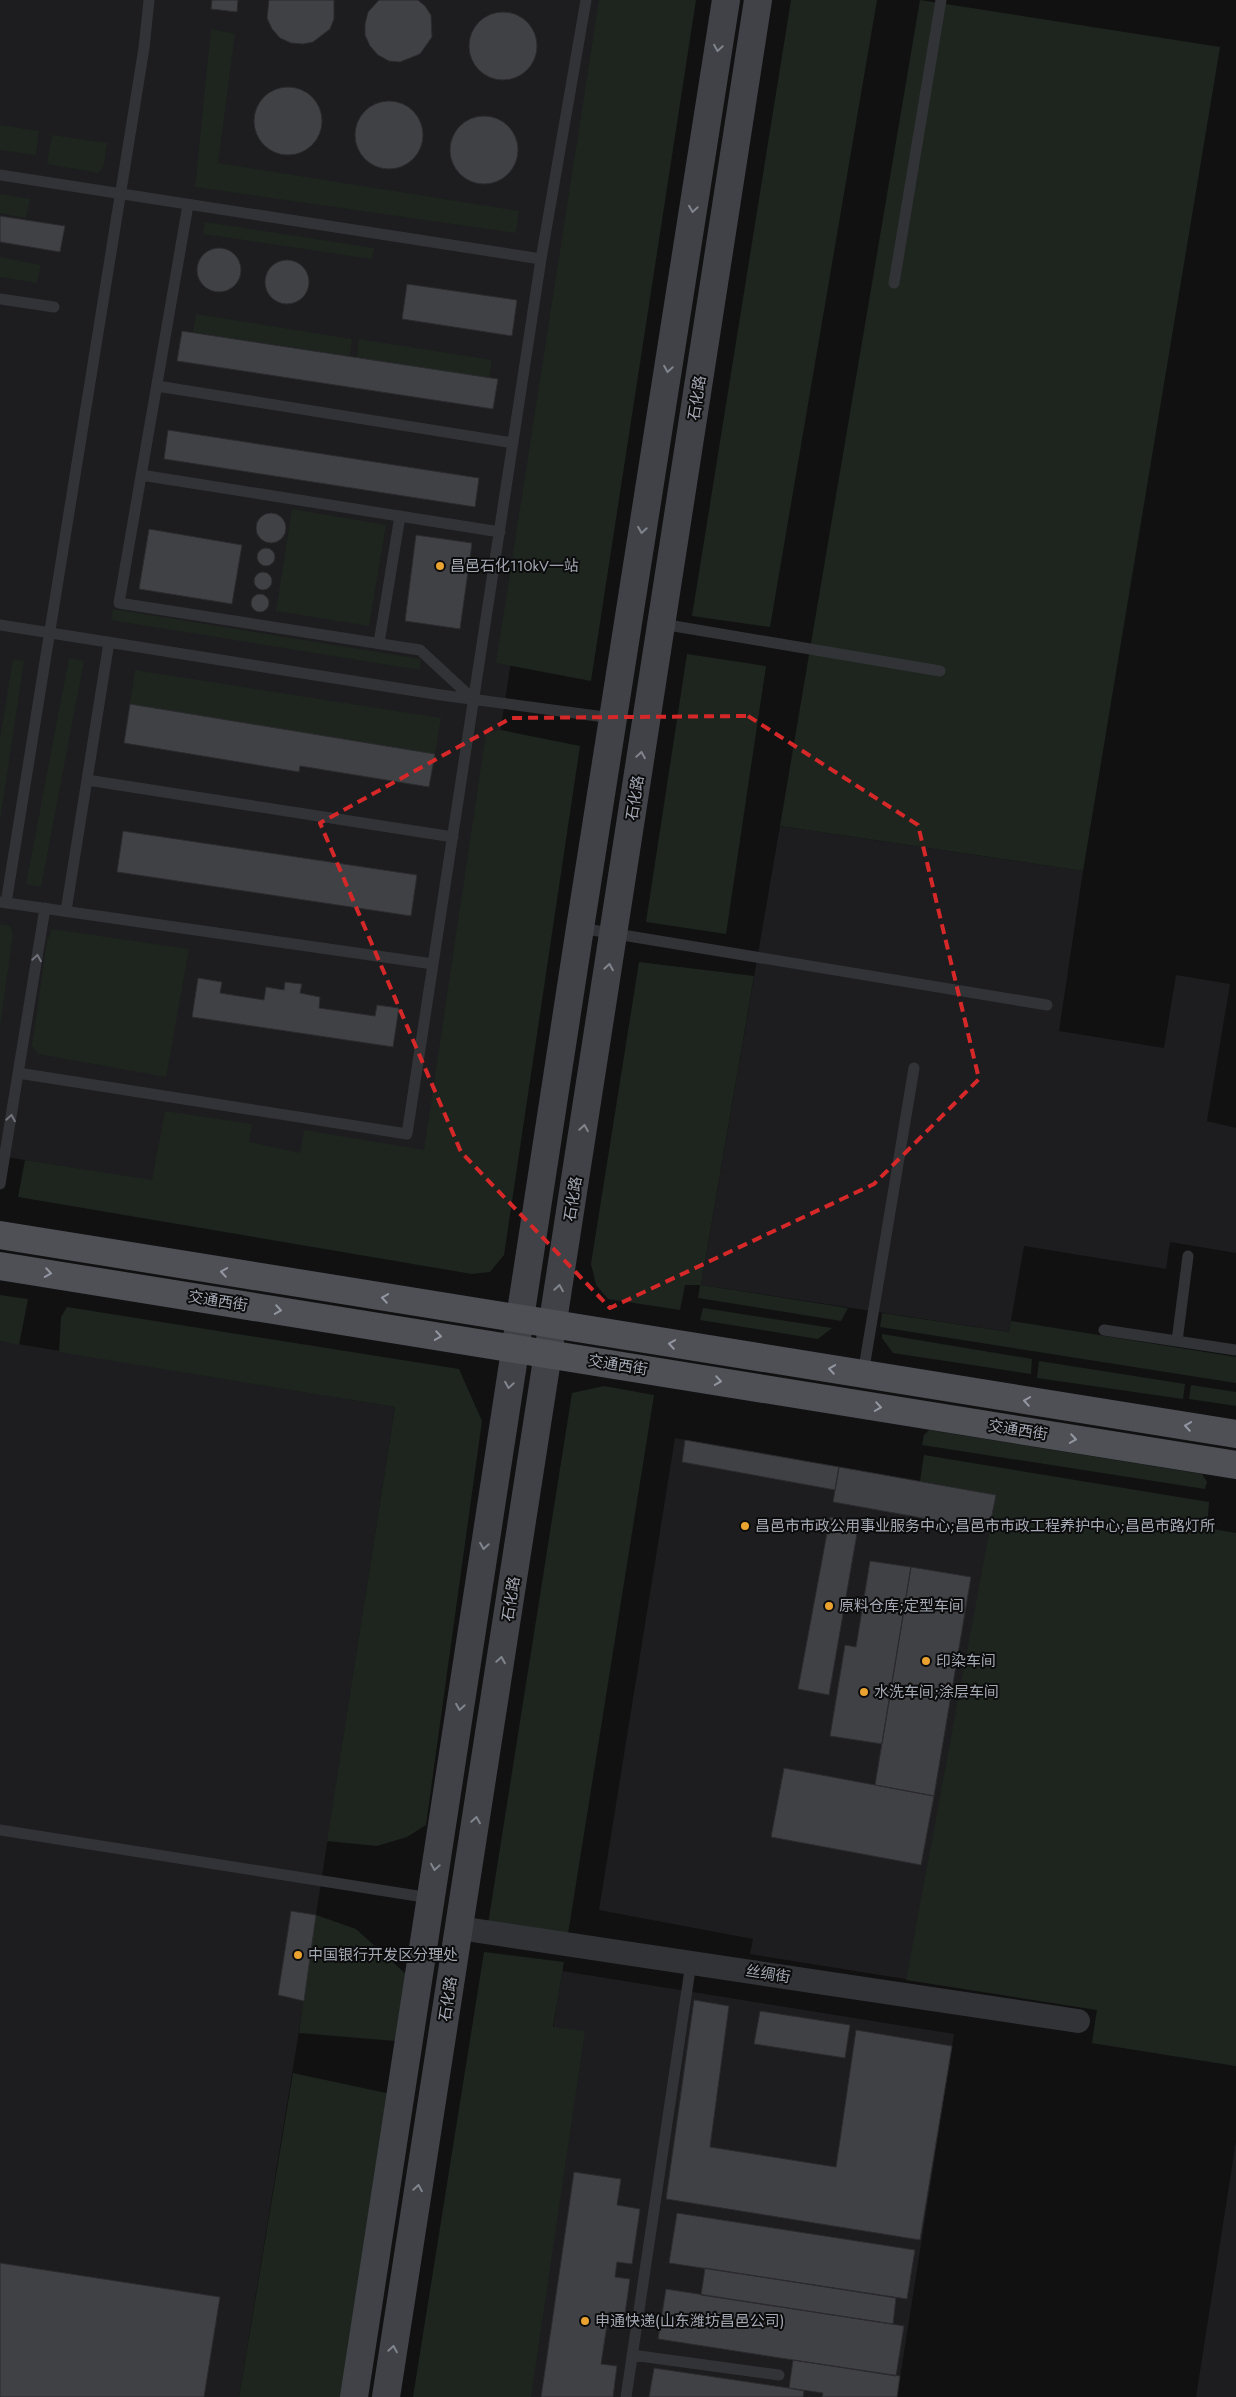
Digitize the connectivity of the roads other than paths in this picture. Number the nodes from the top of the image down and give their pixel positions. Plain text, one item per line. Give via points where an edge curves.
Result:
1 (149, 0) edge
2 (586, 0) edge
3 (726, 0) edge
4 (758, 0) edge
5 (940, 0) edge
6 (0, 176) edge
7 (121, 194) junction
8 (188, 205) junction
9 (542, 258) junction
10 (894, 283) dead end
11 (0, 299) edge
12 (54, 307) dead end
13 (157, 386) junction
14 (514, 443) junction
15 (141, 475) junction
16 (400, 516) junction
17 (500, 532) junction
18 (662, 624) junction
19 (0, 625) edge
20 (50, 633) junction
21 (109, 642) junction
22 (378, 643) junction
23 (940, 671) dead end
24 (474, 700) junction
25 (612, 718) junction
26 (87, 780) junction
27 (453, 837) junction
28 (3, 902) edge
29 (45, 908) junction
30 (66, 912) junction
31 (580, 928) junction
32 (614, 934) junction
33 (433, 964) junction
34 (1047, 1005) dead end
35 (914, 1068) dead end
36 (18, 1073) junction
37 (0, 1184) edge
38 (0, 1235) edge
39 (1188, 1256) dead end
40 (0, 1266) edge
41 (519, 1320) junction
42 (553, 1325) junction
43 (1104, 1330) dead end
44 (1177, 1341) junction
45 (515, 1348) junction
46 (1236, 1350) edge
47 (549, 1354) junction
48 (862, 1374) junction
49 (1236, 1434) edge
50 (1236, 1465) edge
51 (0, 1830) edge
52 (430, 1898) junction
53 (459, 1928) junction
54 (691, 1963) junction
55 (1078, 2021) dead end
56 (632, 2355) junction
57 (779, 2375) dead end
58 (354, 2397) edge
59 (386, 2397) edge
60 (626, 2397) edge

1 - 7 lane
2 - 9 lane
3 -> 25 main road
4 - 18 main road, 石化路
5 - 10 lane
6 - 7 lane
7 - 8 lane
7 - 20 lane
8 - 9 lane
8 - 13 lane
9 - 14 lane
11 - 12 lane
13 - 14 lane
13 - 15 lane
14 - 17 lane
15 - 16 lane
15 - 22 lane via 120,603
16 - 17 lane
16 - 22 lane
17 - 24 lane
18 - 23 lane
32 -> 18 main road, 石化路
19 - 20 lane
20 - 21 lane
20 - 28 lane
21 - 24 lane
21 - 26 lane
22 - 24 lane via 420,650
24 - 25 lane
24 - 27 lane
25 - 31 main road
26 - 27 lane
26 - 30 lane
27 - 33 lane
28 - 29 lane
29 - 30 lane
36 -> 29 lane
30 - 33 lane
31 - 32 lane
31 - 41 main road
32 - 34 lane
42 -> 32 main road, 石化路
33 - 36 lane via 407,1134
35 - 48 lane
37 -> 36 lane
41 -> 38 main road, 交通西街
39 - 44 lane
40 -> 45 main road, 交通西街
41 - 42 main road, 交通西街
41 - 45 main road
42 - 47 main road, 石化路
48 -> 42 main road, 交通西街
43 - 44 lane
44 - 46 lane
45 - 47 main road, 交通西街
45 -> 52 main road
47 -> 50 main road, 交通西街
53 -> 47 main road, 石化路
49 -> 48 main road, 交通西街
51 - 52 lane
52 - 58 main road
53 - 54 street, 丝绸街
59 -> 53 main road, 石化路
54 - 55 street, 丝绸街
54 - 56 lane
56 - 57 lane
56 - 60 lane

